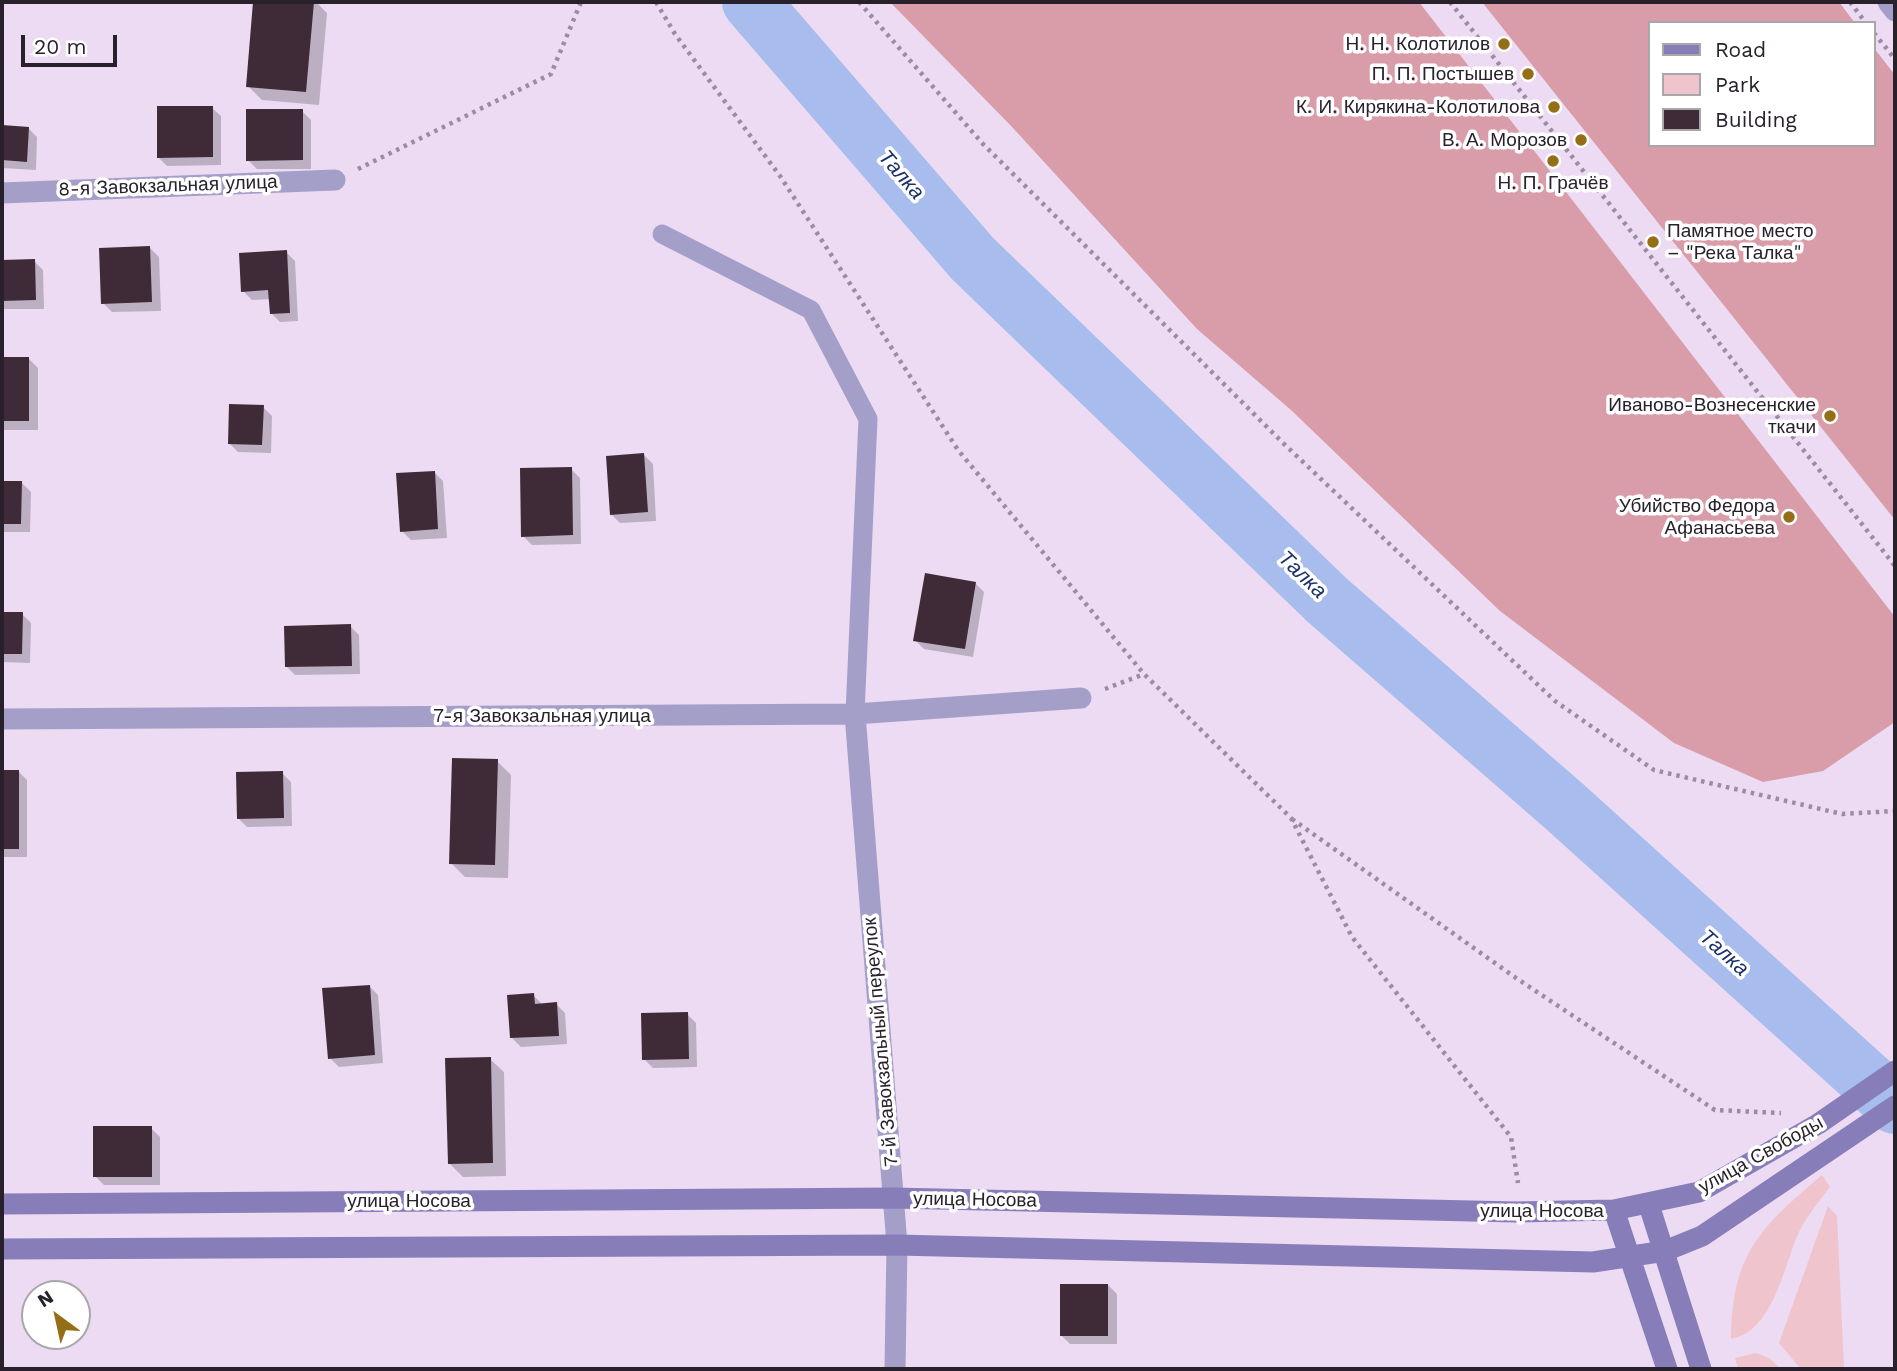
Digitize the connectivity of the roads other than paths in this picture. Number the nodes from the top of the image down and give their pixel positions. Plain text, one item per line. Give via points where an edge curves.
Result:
1 (1888, 2) edge
2 (1895, 11) edge
3 (335, 180) road end
4 (2, 193) edge
5 (662, 234) dead end
6 (1081, 698) road end
7 (855, 714) junction
8 (2, 719) edge
9 (1895, 1072) edge
10 (1895, 1106) edge
11 (893, 1198) junction
12 (2, 1204) edge
13 (1649, 1205) junction
14 (1614, 1210) junction
15 (897, 1245) junction
16 (2, 1248) edge
17 (1665, 1251) junction
18 (1629, 1259) junction
19 (895, 1369) edge
20 (1667, 1369) edge
21 (1701, 1369) edge

1 - 2 street
3 - 4 street, 8-я Завокзальная улица
5 - 7 lane via 811,310 868,419
6 - 7 street, 7-я Завокзальная улица
7 - 8 street, 7-я Завокзальная улица
7 - 11 street, 7-й Завокзальный переулок
9 - 13 main road, улица Свободы via 1818,1125 1699,1192
10 - 17 main road, улица Свободы via 1702,1236
11 - 12 main road, улица Носова
11 - 14 main road, улица Носова via 1516,1212
11 - 15 street, 7-й Завокзальный переулок
13 - 14 main road, улица Свободы
13 - 17 main road
14 - 18 main road, улица Носова
15 - 16 main road
15 - 18 main road via 1516,1261
15 - 19 street, 7-й Завокзальный переулок
17 - 18 main road, улица Свободы
17 - 21 main road
18 - 20 main road, улица Носова

